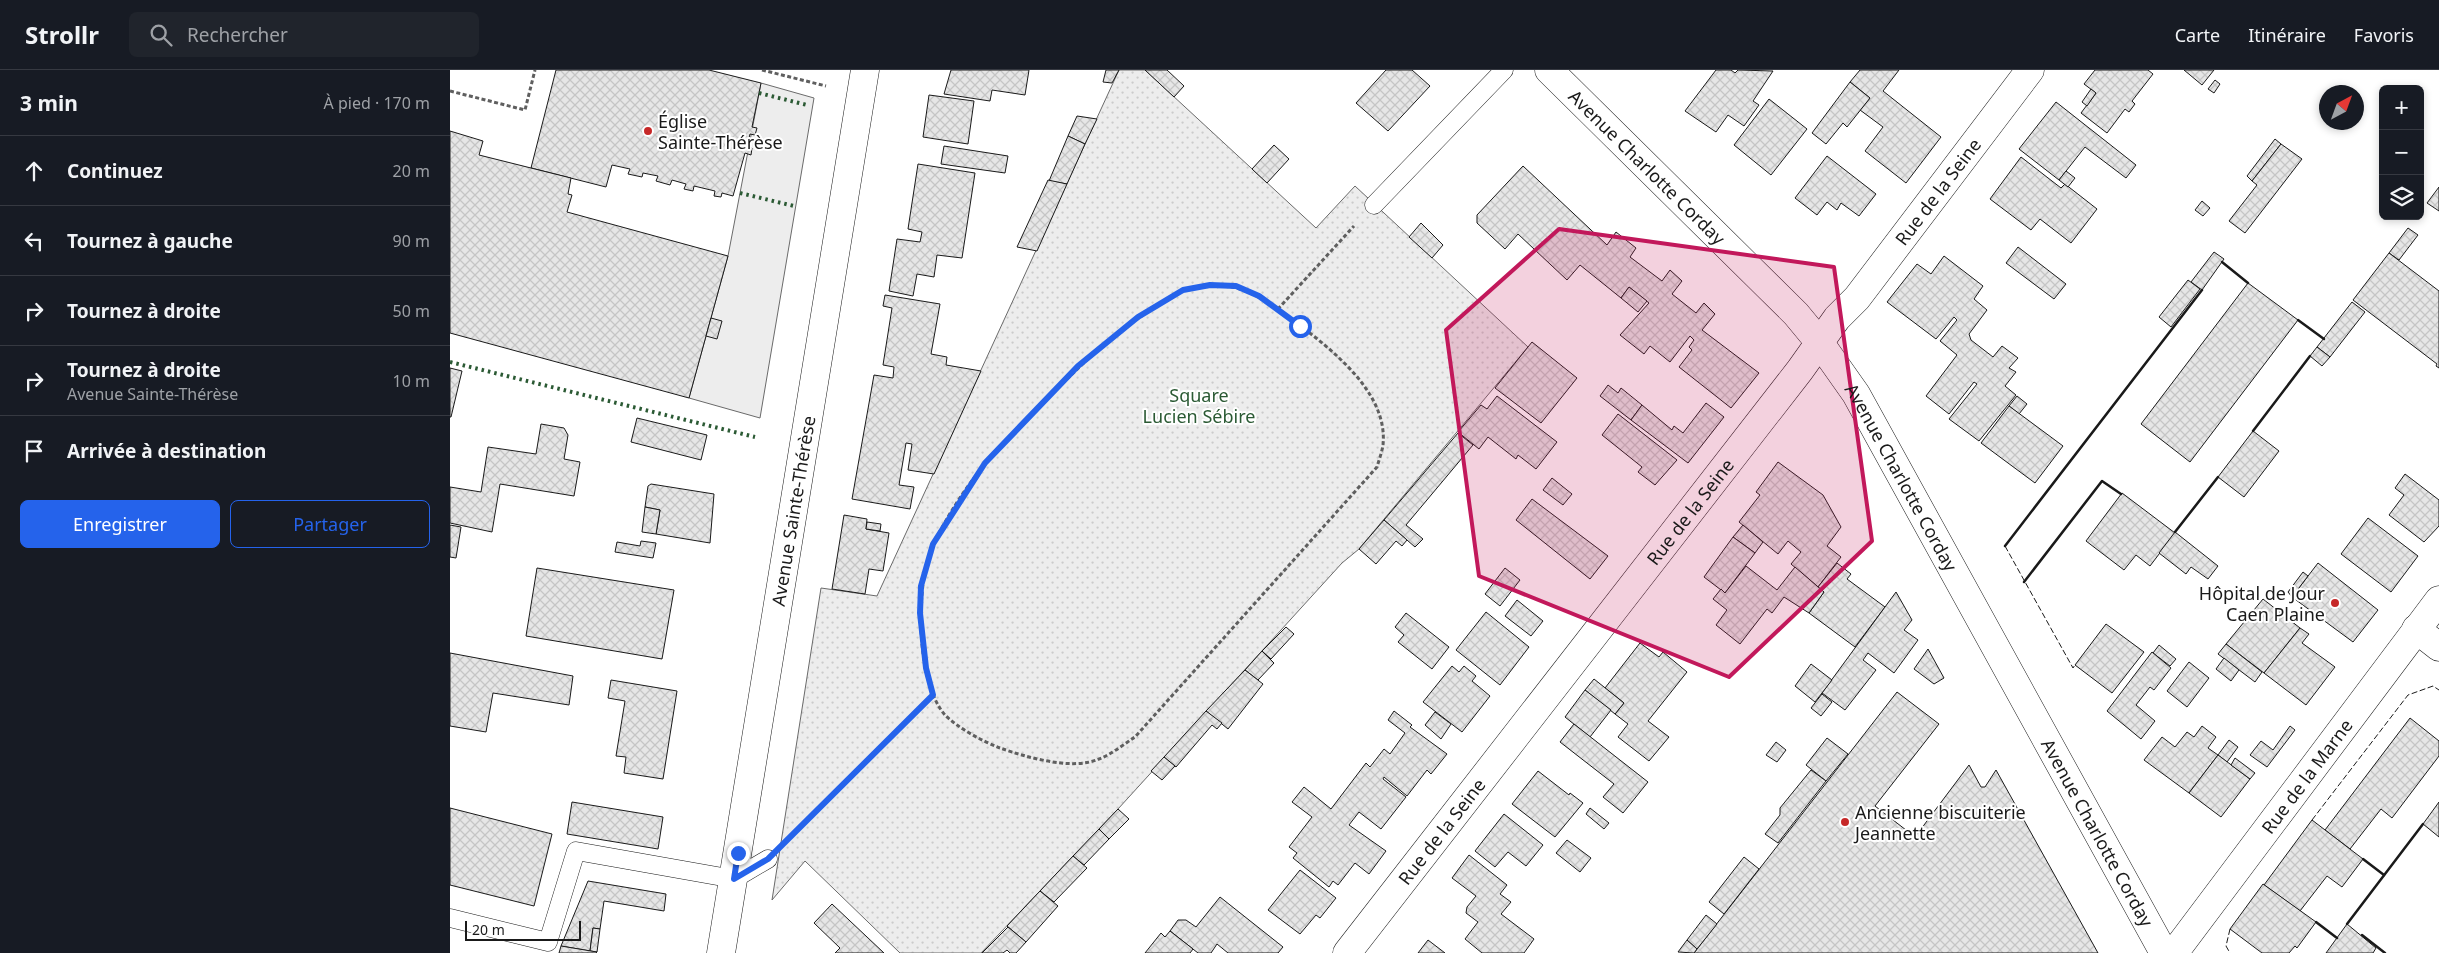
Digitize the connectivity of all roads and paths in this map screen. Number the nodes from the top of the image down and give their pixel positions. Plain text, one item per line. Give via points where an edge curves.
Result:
1 (535, 70) edge
2 (762, 70) edge
3 (865, 70) edge
4 (1504, 70) edge
5 (1549, 70) edge
6 (2030, 70) edge
7 (826, 86) dead end
8 (450, 91) edge
9 (1374, 205) joint
10 (1278, 309) junction
11 (1820, 343) junction
12 (2439, 600) edge
13 (2416, 629) junction
14 (2439, 647) edge
15 (933, 695) junction
16 (768, 859) joint
17 (734, 879) junction
18 (450, 918) edge
19 (721, 953) edge
20 (1346, 953) edge
21 (2164, 953) edge
22 (2174, 953) edge

1 - 8 path via 524,110
2 - 7 path
3 - 17 street, Avenue Sainte-Thérèse
4 - 9 lane
5 - 11 street, Avenue Charlotte Corday via 1796,314
6 - 11 street, Rue de la Seine
9 - 10 path
10 - 15 path via 1236,286 1210,285 1183,290 1138,317 1078,366 985,463 933,544 921,586 920,613 926,668
10 - 15 path via 1344,364 1366,388 1381,420 1383,445 1377,467 1341,509 1135,737 1098,760 1050,762 996,746 970,733 946,715
11 - 20 street, Rue de la Seine
11 - 21 street, Avenue Charlotte Corday via 1856,394
12 - 13 street, Rue de la Marne
13 - 14 street
13 - 22 street, Rue de la Marne
15 - 16 path
16 - 17 lane
17 - 18 lane via 576,851 548,942
17 - 19 street, Avenue Sainte-Thérèse

